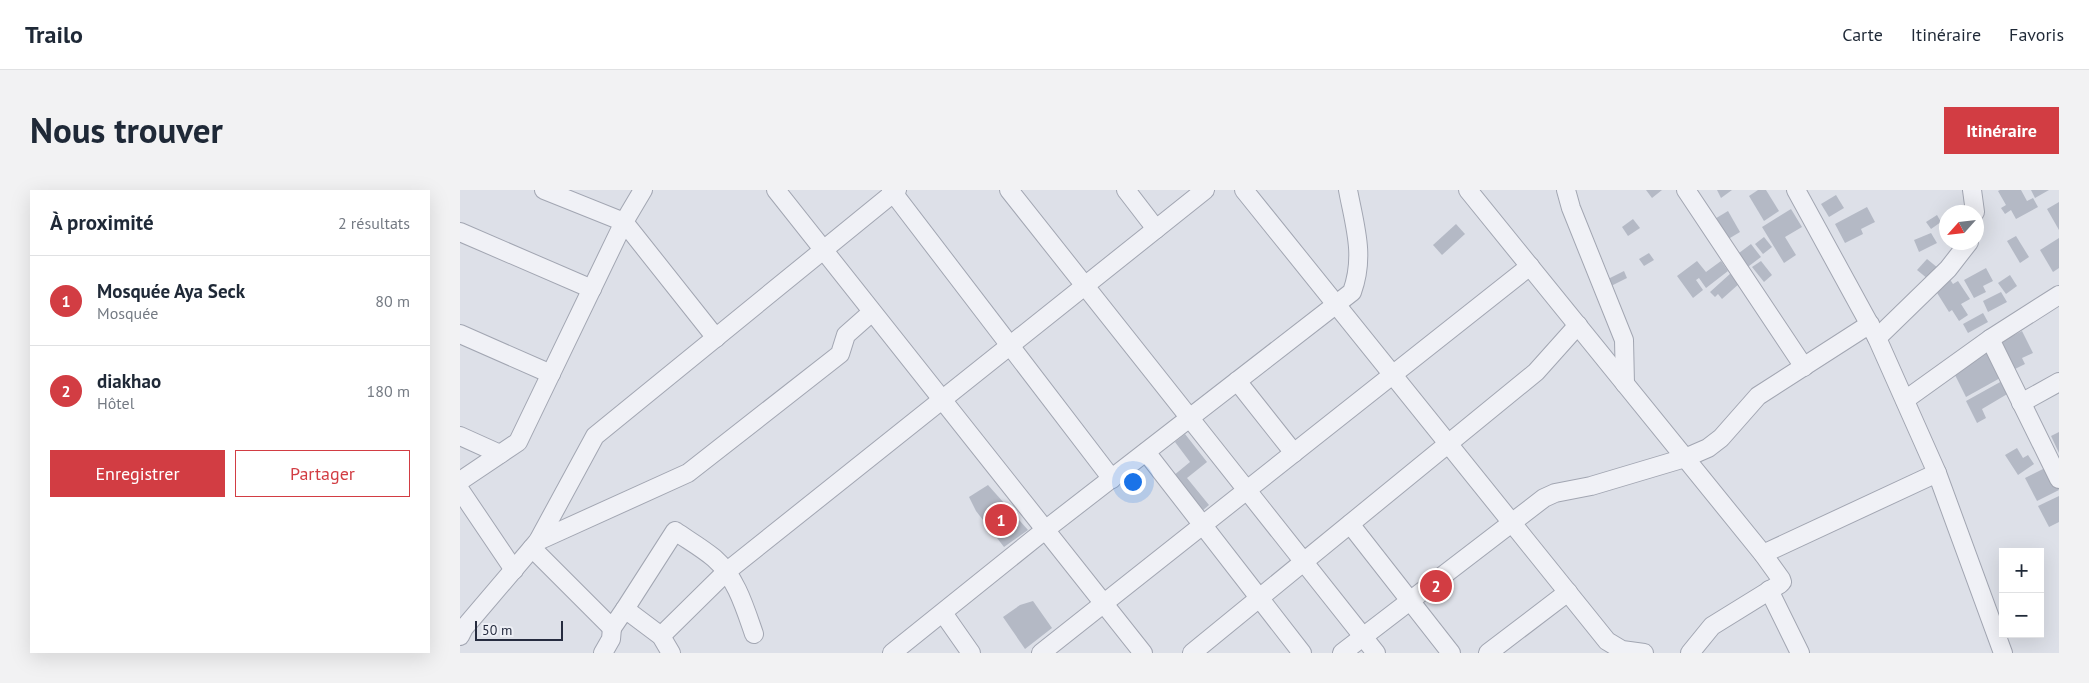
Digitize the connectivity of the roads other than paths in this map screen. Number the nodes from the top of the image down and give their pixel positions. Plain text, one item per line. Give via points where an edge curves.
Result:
1 (544, 190) edge
2 (642, 190) edge
3 (776, 190) edge
4 (1009, 190) edge
5 (1126, 190) edge
6 (1205, 190) edge
7 (1244, 190) edge
8 (1348, 190) edge
9 (1468, 190) edge
10 (1566, 190) edge
11 (1686, 190) edge
12 (1796, 190) edge
13 (1972, 190) edge
14 (894, 191) edge
15 (1974, 205) edge
16 (624, 222) junction
17 (1156, 229) junction
18 (460, 232) edge
19 (824, 250) junction
20 (1963, 250) edge
21 (1530, 266) junction
22 (1085, 286) junction
23 (592, 288) junction
24 (2059, 296) edge
25 (1337, 305) junction
26 (872, 312) junction
27 (1578, 325) junction
28 (1874, 331) junction
29 (460, 334) edge
30 (716, 338) junction
31 (1990, 339) junction
32 (1011, 345) junction
33 (1804, 367) junction
34 (551, 374) junction
35 (1393, 375) junction
36 (1237, 380) junction
37 (2059, 382) edge
38 (1625, 384) junction
39 (942, 400) junction
40 (1905, 400) junction
41 (2021, 402) junction
42 (1189, 418) junction
43 (460, 436) edge
44 (1448, 444) junction
45 (1146, 452) junction
46 (1294, 453) junction
47 (500, 454) junction
48 (1685, 458) junction
49 (1937, 473) junction
50 (1112, 478) junction
51 (2059, 479) edge
52 (460, 481) edge
53 (460, 490) edge
54 (1247, 490) junction
55 (1513, 523) junction
56 (1350, 524) junction
57 (1203, 525) junction
58 (1046, 530) junction
59 (535, 545) junction
60 (1763, 554) junction
61 (1303, 562) junction
62 (514, 570) junction
63 (726, 572) junction
64 (1769, 590) junction
65 (1568, 592) junction
66 (1259, 598) junction
67 (1410, 602) junction
68 (1104, 604) junction
69 (625, 609) junction
70 (943, 613) junction
71 (612, 628) junction
72 (461, 629) edge
73 (754, 634) dead end
74 (661, 636) junction
75 (1364, 638) junction
76 (603, 653) edge
77 (671, 653) edge
78 (892, 653) edge
79 (971, 653) edge
80 (1041, 653) edge
81 (1143, 653) edge
82 (1192, 653) edge
83 (1302, 653) edge
84 (1342, 653) edge
85 (1376, 653) edge
86 (1451, 653) edge
87 (1488, 653) edge
88 (1644, 653) edge
89 (1690, 653) edge
90 (1800, 653) edge
91 (2003, 653) edge

1 - 16 street
2 - 16 street
3 - 19 street
4 - 22 street
5 - 17 street
6 - 17 street
7 - 25 street
8 - 25 street via 1360,250 1358,275 1352,292
9 - 21 street
10 - 38 street via 1624,340
11 - 33 street
12 - 28 street
13 - 15 street
14 - 19 street
14 - 32 street
16 - 23 street
16 - 30 street
17 - 22 street
18 - 23 street
19 - 26 street
19 - 30 street
20 - 28 street via 1948,269
21 - 27 street
21 - 35 street
22 - 32 street
22 - 42 street
23 - 34 street
24 - 31 street
25 - 35 street
25 - 36 street
26 - 39 street
26 - 59 street via 846,335 840,354 688,473
27 - 38 street
27 - 44 street via 1536,372
28 - 33 street
28 - 40 street
29 - 34 street
30 - 59 street via 595,436
31 - 40 street
31 - 41 street
32 - 39 street
32 - 50 street
33 - 48 street via 1758,396 1708,448
34 - 47 street via 518,442
35 - 44 street
35 - 46 street
36 - 42 street
36 - 46 street
37 - 41 street
38 - 48 street
39 - 58 street
39 - 63 street
40 - 49 street
41 - 51 street
42 - 45 street
42 - 54 street
43 - 47 street
44 - 55 street
44 - 56 street
45 - 50 street
45 - 57 street
46 - 54 street
47 - 52 street
48 - 55 street via 1591,486 1555,493
48 - 60 street
49 - 60 street
49 - 91 street
50 - 58 street
53 - 62 street
54 - 57 street
54 - 61 street
55 - 65 street
55 - 67 street
56 - 61 street
56 - 67 street
57 - 66 street
57 - 68 street
58 - 68 street
58 - 70 street
59 - 62 street
59 - 71 street
60 - 64 street via 1782,582
61 - 66 street
61 - 75 street
62 - 72 street
63 - 69 street via 714,559 675,531
63 - 73 street via 742,600
63 - 74 street
64 - 89 street via 1712,626
64 - 90 street
65 - 87 street
65 - 88 street via 1607,641 1622,650
66 - 82 street
66 - 83 street
67 - 75 street
67 - 86 street
68 - 80 street
68 - 81 street
69 - 71 street
69 - 74 street
70 - 78 street
70 - 79 street
71 - 76 street via 611,640
74 - 77 street
75 - 84 street
75 - 85 street

